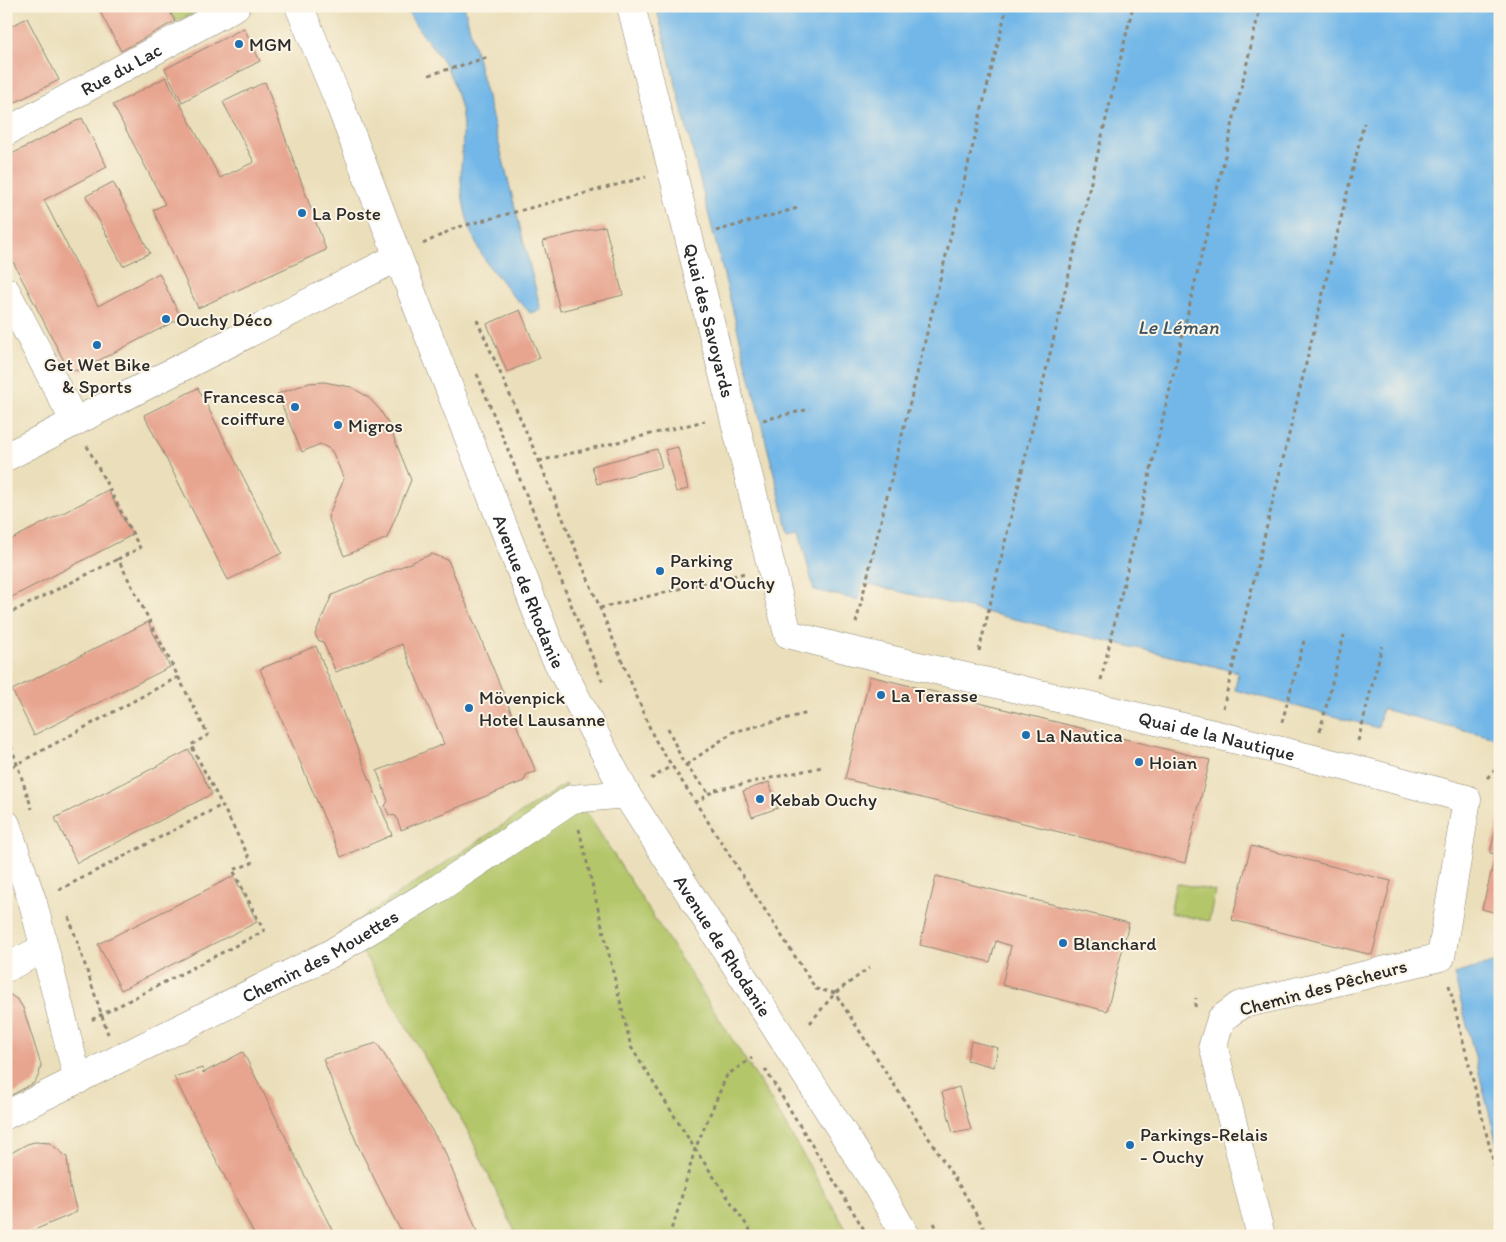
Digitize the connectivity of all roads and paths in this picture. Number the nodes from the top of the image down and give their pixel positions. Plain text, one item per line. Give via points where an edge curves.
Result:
1 (236, 6) edge
2 (299, 6) edge
3 (631, 6) edge
4 (1007, 6) edge
5 (1132, 6) edge
6 (1497, 6) edge
7 (1500, 10) edge
8 (1259, 12) dead end
9 (489, 57) dead end
10 (430, 74) dead end
11 (1364, 122) dead end
12 (6, 132) edge
13 (672, 170) junction
14 (798, 208) dead end
15 (713, 231) dead end
16 (398, 257) junction
17 (6, 291) edge
18 (477, 320) dead end
19 (476, 372) dead end
20 (810, 410) dead end
21 (734, 421) junction
22 (75, 422) junction
23 (6, 457) edge
24 (539, 461) junction
25 (118, 559) junction
26 (772, 567) junction
27 (600, 608) junction
28 (6, 615) edge
29 (788, 634) joint
30 (1344, 635) dead end
31 (1305, 637) dead end
32 (1382, 646) dead end
33 (850, 650) junction
34 (178, 677) junction
35 (972, 679) junction
36 (605, 686) dead end
37 (1094, 707) junction
38 (808, 713) dead end
39 (668, 728) dead end
40 (1217, 735) junction
41 (1274, 750) junction
42 (1313, 758) junction
43 (686, 765) junction
44 (822, 767) dead end
45 (1351, 768) junction
46 (6, 770) edge
47 (648, 771) dead end
48 (656, 784) dead end
49 (626, 794) junction
50 (709, 794) junction
51 (572, 799) junction
52 (695, 803) junction
53 (222, 806) junction
54 (6, 824) edge
55 (33, 903) junction
56 (44, 948) junction
57 (1442, 957) junction
58 (6, 968) edge
59 (870, 968) dead end
60 (835, 993) junction
61 (812, 1031) dead end
62 (66, 1033) junction
63 (752, 1058) dead end
64 (78, 1080) junction
65 (6, 1115) edge
66 (695, 1149) junction
67 (1500, 1188) edge
68 (932, 1220) dead end
69 (668, 1236) edge
70 (754, 1236) edge
71 (906, 1236) edge
72 (940, 1236) edge
73 (988, 1236) edge
74 (1261, 1236) edge

1 - 12 street, Rue du Lac
2 - 16 street, Avenue de Rhodanie
3 - 13 street, Quai des Savoyards
4 - 33 path
5 - 35 path
6 - 7 path
8 - 37 path
9 - 10 path
11 - 40 path
13 - 16 path via 455,228
13 - 21 street, Quai des Savoyards
14 - 15 path
16 - 22 street
16 - 49 street, Avenue de Rhodanie via 552,651
17 - 22 street
18 - 24 path
19 - 36 path
20 - 21 path
21 - 24 path
21 - 26 street, Quai des Savoyards
22 - 23 street
22 - 25 path via 140,548
24 - 27 path
25 - 28 path
25 - 34 path
26 - 27 path
26 - 29 street, Quai des Savoyards
27 - 52 path via 654,738
29 - 33 street, Quai de la Nautique
30 - 42 path
31 - 41 path
32 - 45 path
33 - 35 street, Quai de la Nautique
34 - 46 path
34 - 53 path via 208,735 191,745
35 - 37 street, Quai de la Nautique
37 - 40 street, Quai de la Nautique
38 - 43 path via 733,732
39 - 43 path
40 - 41 street, Quai de la Nautique
41 - 42 street, Quai de la Nautique
42 - 45 street, Quai de la Nautique
43 - 50 path
44 - 50 path
45 - 57 street, Quai de la Nautique via 1467,799
47 - 48 path
49 - 51 street, Chemin des Mouettes
49 - 71 street, Avenue de Rhodanie
50 - 52 path
51 - 64 street, Chemin des Mouettes via 440,888 330,954
51 - 66 path via 631,1047
52 - 60 path via 816,989
53 - 55 path
53 - 62 path via 252,863 233,870 264,931
54 - 55 street
55 - 56 street
56 - 58 street
56 - 62 street
57 - 67 path
57 - 74 street, Chemin des Pêcheurs via 1240,1005 1221,1019 1213,1045
59 - 60 path
60 - 61 path via 809,1024
60 - 73 path via 966,1196
62 - 64 street
63 - 66 path via 727,1075
64 - 65 street, Chemin des Mouettes
66 - 69 path
66 - 70 path
68 - 72 path

